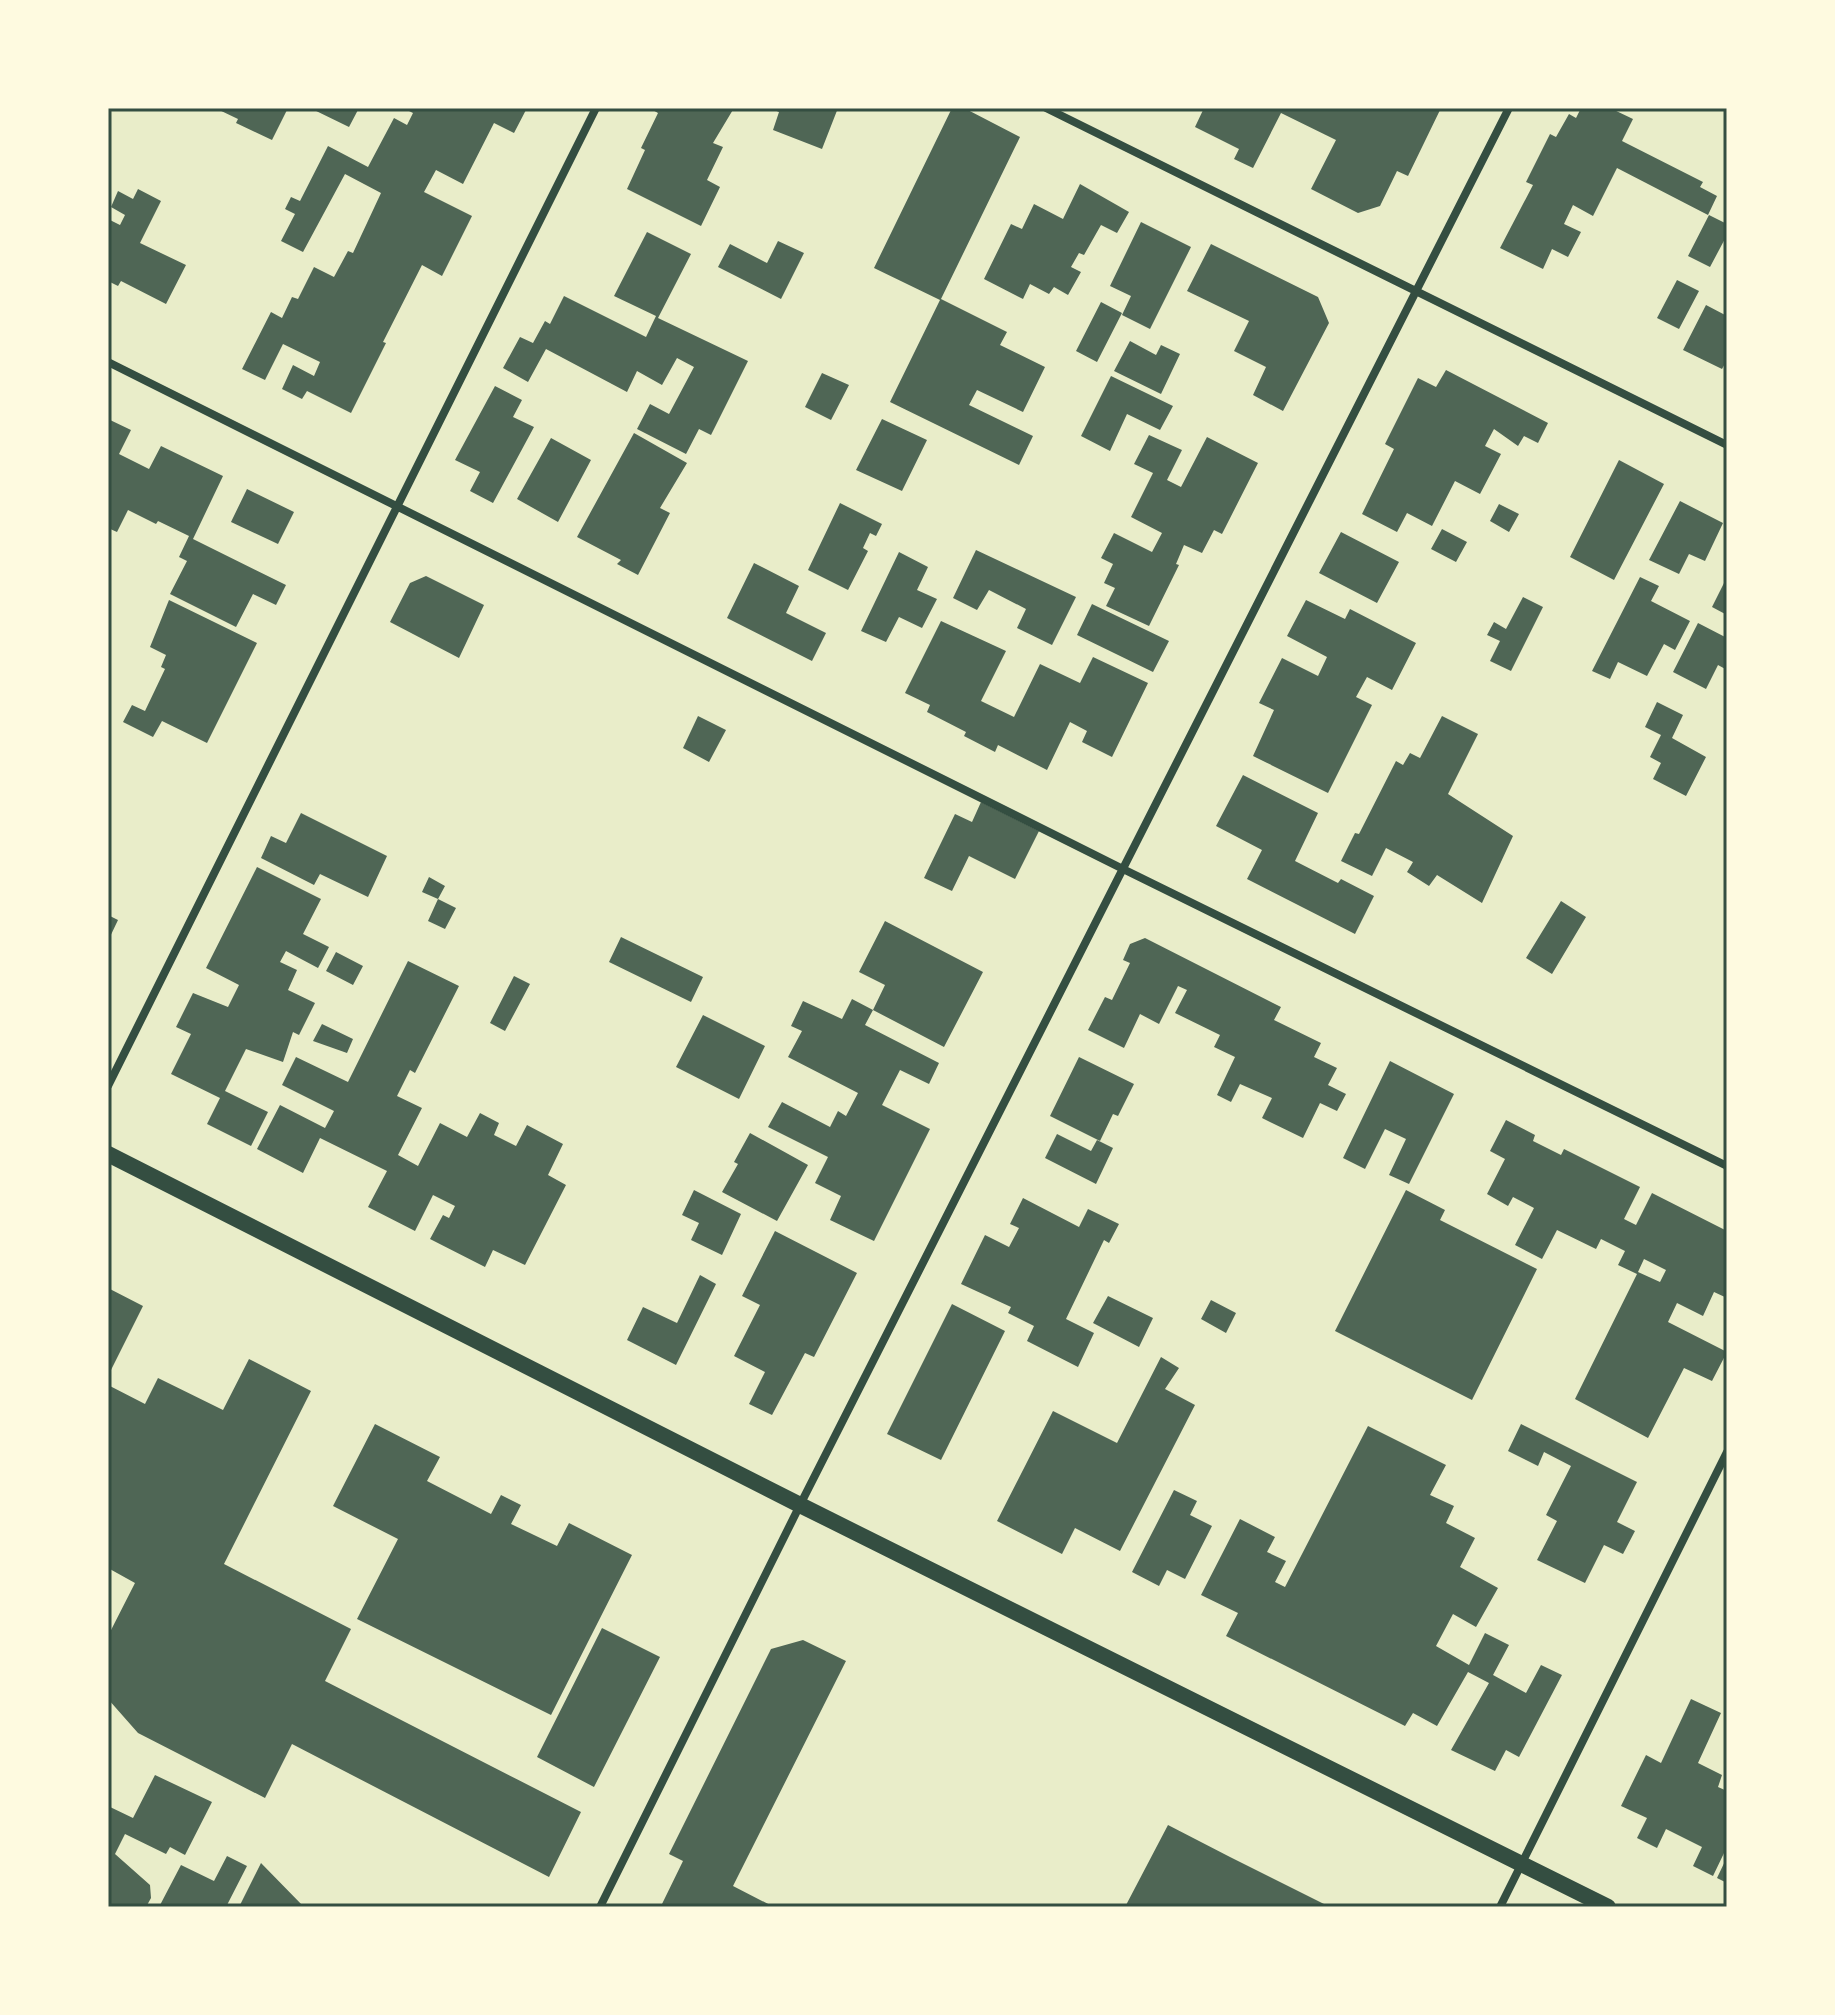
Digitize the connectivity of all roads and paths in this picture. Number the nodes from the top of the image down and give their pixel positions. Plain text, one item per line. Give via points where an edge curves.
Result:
1 (596, 108) edge
2 (1046, 108) edge
3 (1509, 108) edge
4 (1416, 292) junction
5 (108, 362) edge
6 (1727, 445) edge
7 (396, 506) junction
8 (1123, 869) junction
9 (108, 1086) edge
10 (108, 1154) edge
11 (1727, 1166) edge
12 (1727, 1452) edge
13 (800, 1505) junction
14 (1520, 1865) junction
15 (600, 1907) edge
16 (1500, 1907) edge
17 (1608, 1907) edge

1 - 7 street
2 - 4 street
3 - 4 street
4 - 6 street
4 - 8 street
5 - 7 street
7 - 8 street
7 - 9 street
8 - 11 street
8 - 13 street
10 - 13 main road
12 - 14 street
13 - 14 main road
13 - 15 street
14 - 16 street
14 - 17 main road

